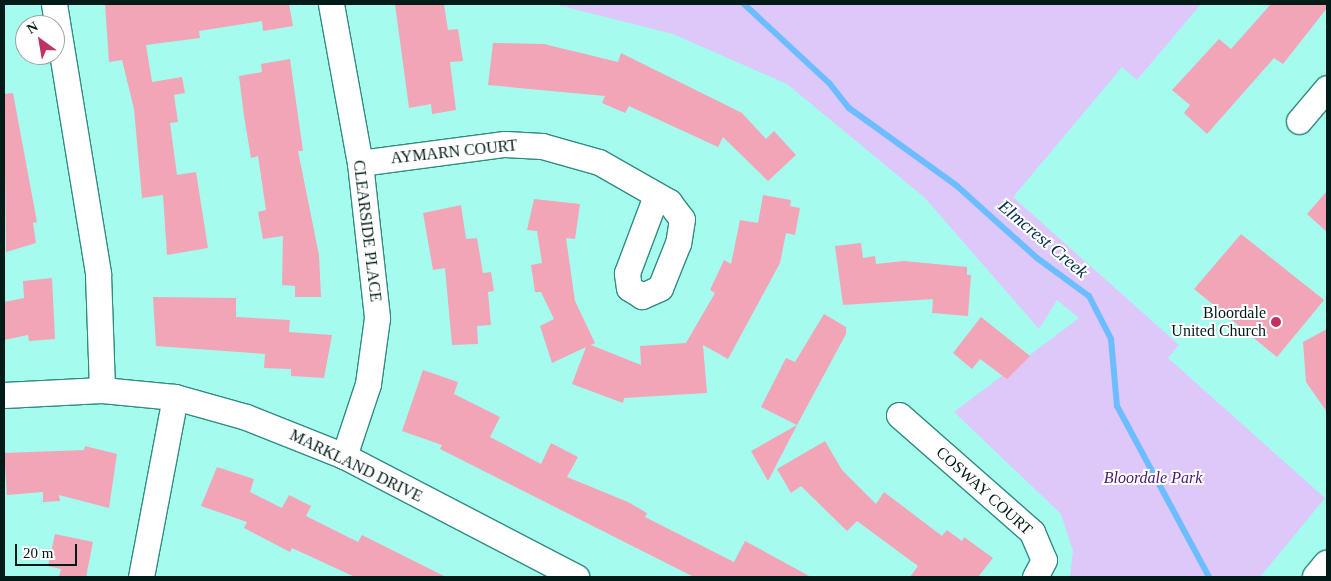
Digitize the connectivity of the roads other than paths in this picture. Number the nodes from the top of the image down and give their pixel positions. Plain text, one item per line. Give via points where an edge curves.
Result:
1 (54, 4) edge
2 (331, 4) edge
3 (1327, 88) edge
4 (1300, 121) dead end
5 (360, 163) junction
6 (656, 196) dead end
7 (102, 390) junction
8 (4, 395) edge
9 (175, 397) junction
10 (899, 415) dead end
11 (344, 456) junction
12 (1327, 565) edge
13 (141, 577) edge
14 (576, 577) edge
15 (1035, 577) edge
16 (1317, 577) edge

1 - 7 street via 98,274
2 - 5 street, CLEARSIDE PLACE
3 - 4 street
5 - 6 street, AYMARN COURT via 486,145 542,146 599,162 630,177
5 - 11 street, CLEARSIDE PLACE via 377,300 377,345
7 - 8 street, MARKLAND DRIVE
7 - 9 street, MARKLAND DRIVE
9 - 11 street, MARKLAND DRIVE via 246,417
9 - 13 street
10 - 15 street, COSWAY COURT via 1032,532 1044,560
11 - 14 street, MARKLAND DRIVE
12 - 16 main road

